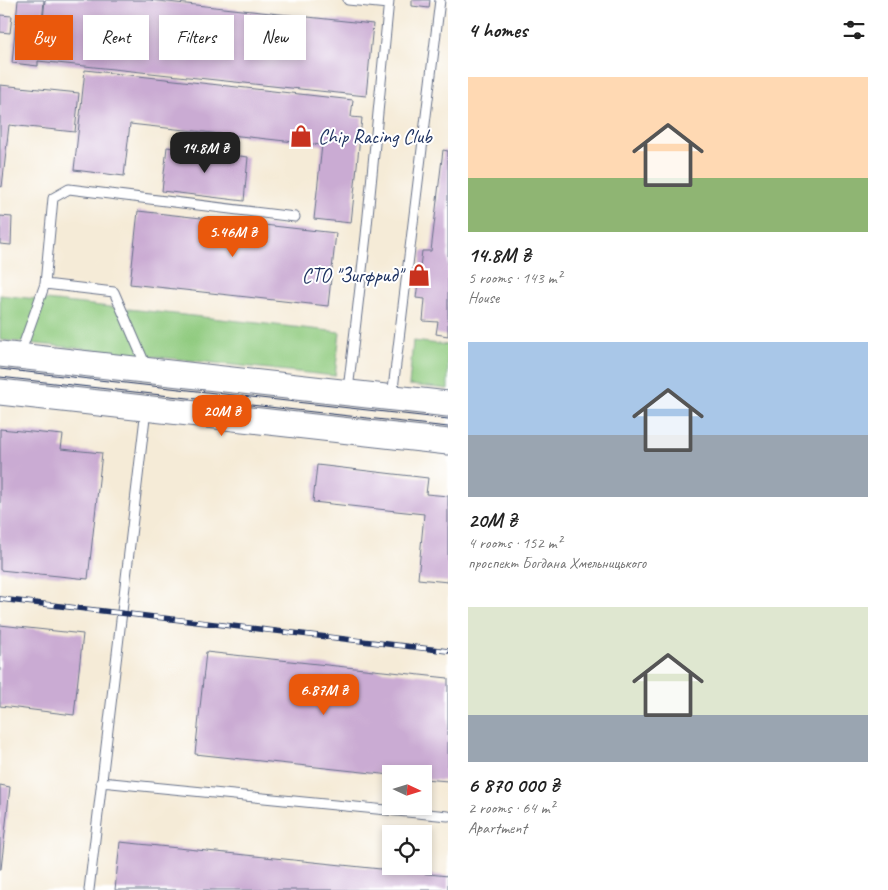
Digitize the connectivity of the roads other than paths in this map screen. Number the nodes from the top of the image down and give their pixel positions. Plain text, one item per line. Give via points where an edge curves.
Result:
1 (348, 0) edge
2 (440, 0) edge
3 (388, 2) edge
4 (296, 217) dead end
5 (45, 284) junction
6 (10, 355) edge
7 (148, 371) junction
8 (0, 392) edge
9 (348, 393) junction
10 (392, 398) junction
11 (448, 404) edge
12 (146, 408) junction
13 (448, 442) edge
14 (101, 782) junction
15 (448, 816) edge
16 (89, 890) edge

1 - 3 lane
2 - 10 lane
3 - 9 lane
4 - 5 lane via 70,188 53,198
5 - 6 lane
5 - 7 lane via 114,292
6 - 7 main road
7 - 9 main road
8 - 12 main road
9 - 10 main road
10 - 11 main road
12 - 13 main road
12 - 14 lane
14 - 15 lane
14 - 16 lane

